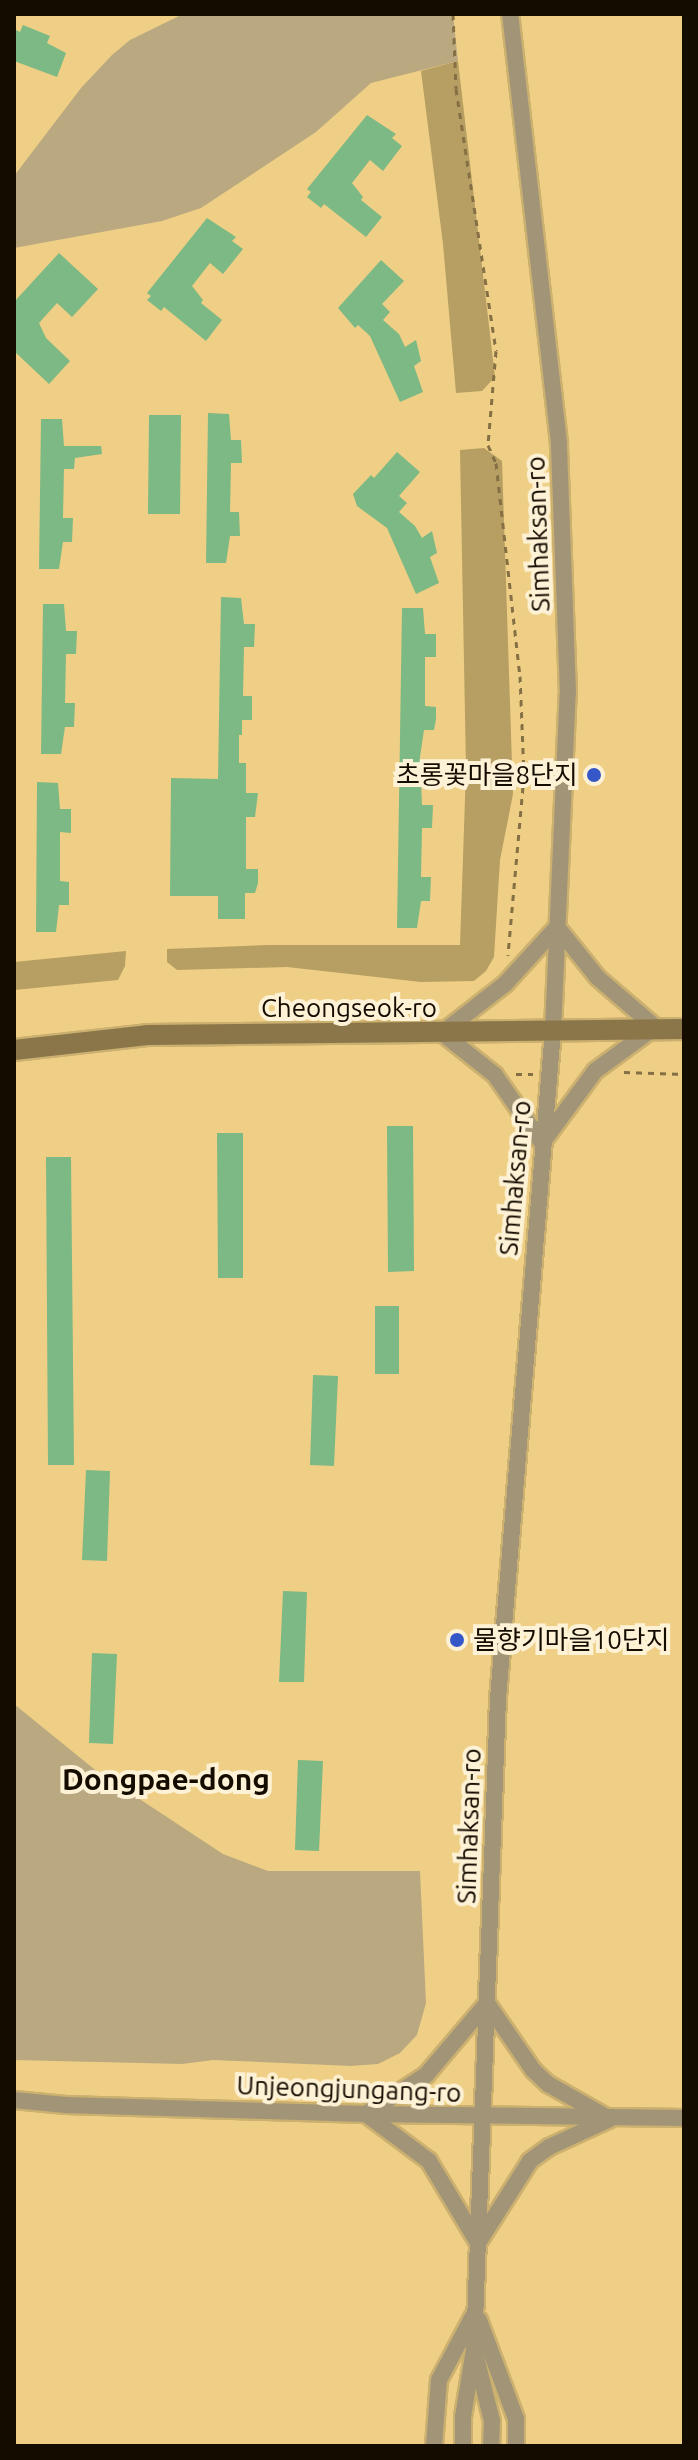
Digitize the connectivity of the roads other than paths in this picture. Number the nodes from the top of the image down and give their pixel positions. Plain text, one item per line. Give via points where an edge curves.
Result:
1 (510, 14) edge
2 (557, 927) junction
3 (655, 1027) junction
4 (684, 1029) edge
5 (553, 1030) junction
6 (442, 1033) junction
7 (14, 1050) edge
8 (542, 1143) junction
9 (487, 2003) junction
10 (14, 2100) edge
11 (366, 2114) junction
12 (483, 2117) junction
13 (684, 2118) edge
14 (610, 2119) junction
15 (478, 2243) junction
16 (476, 2311) junction
17 (474, 2349) junction
18 (434, 2446) edge
19 (463, 2446) edge
20 (491, 2446) edge
21 (516, 2446) edge

1 - 2 street, Simhaksan-ro via 559,443 568,693
2 - 3 street via 598,978
2 - 5 street, Simhaksan-ro
2 - 6 street via 505,984
3 - 4 main road, Cheongseok-ro
3 - 5 main road, Cheongseok-ro
3 - 8 street via 595,1071
5 - 6 main road, Cheongseok-ro
5 - 8 street, Simhaksan-ro
6 - 7 main road, Cheongseok-ro via 147,1035
6 - 8 street via 495,1075
8 - 9 street, Simhaksan-ro via 498,1699
9 - 11 street via 439,2064
9 - 12 street, Simhaksan-ro
9 - 14 street via 533,2070
10 - 11 street, Unjeongjungang-ro
11 - 12 street, Unjeongjungang-ro
11 - 15 street via 429,2161
12 - 14 street, Unjeongjungang-ro
12 - 15 street, Simhaksan-ro
13 - 14 street, Unjeongjungang-ro
14 - 15 street via 530,2161
15 - 16 street, Simhaksan-ro
16 - 17 street, Simhaksan-ro
16 - 18 street via 439,2380
16 - 21 street via 516,2419
17 - 19 street
17 - 20 street via 492,2421

